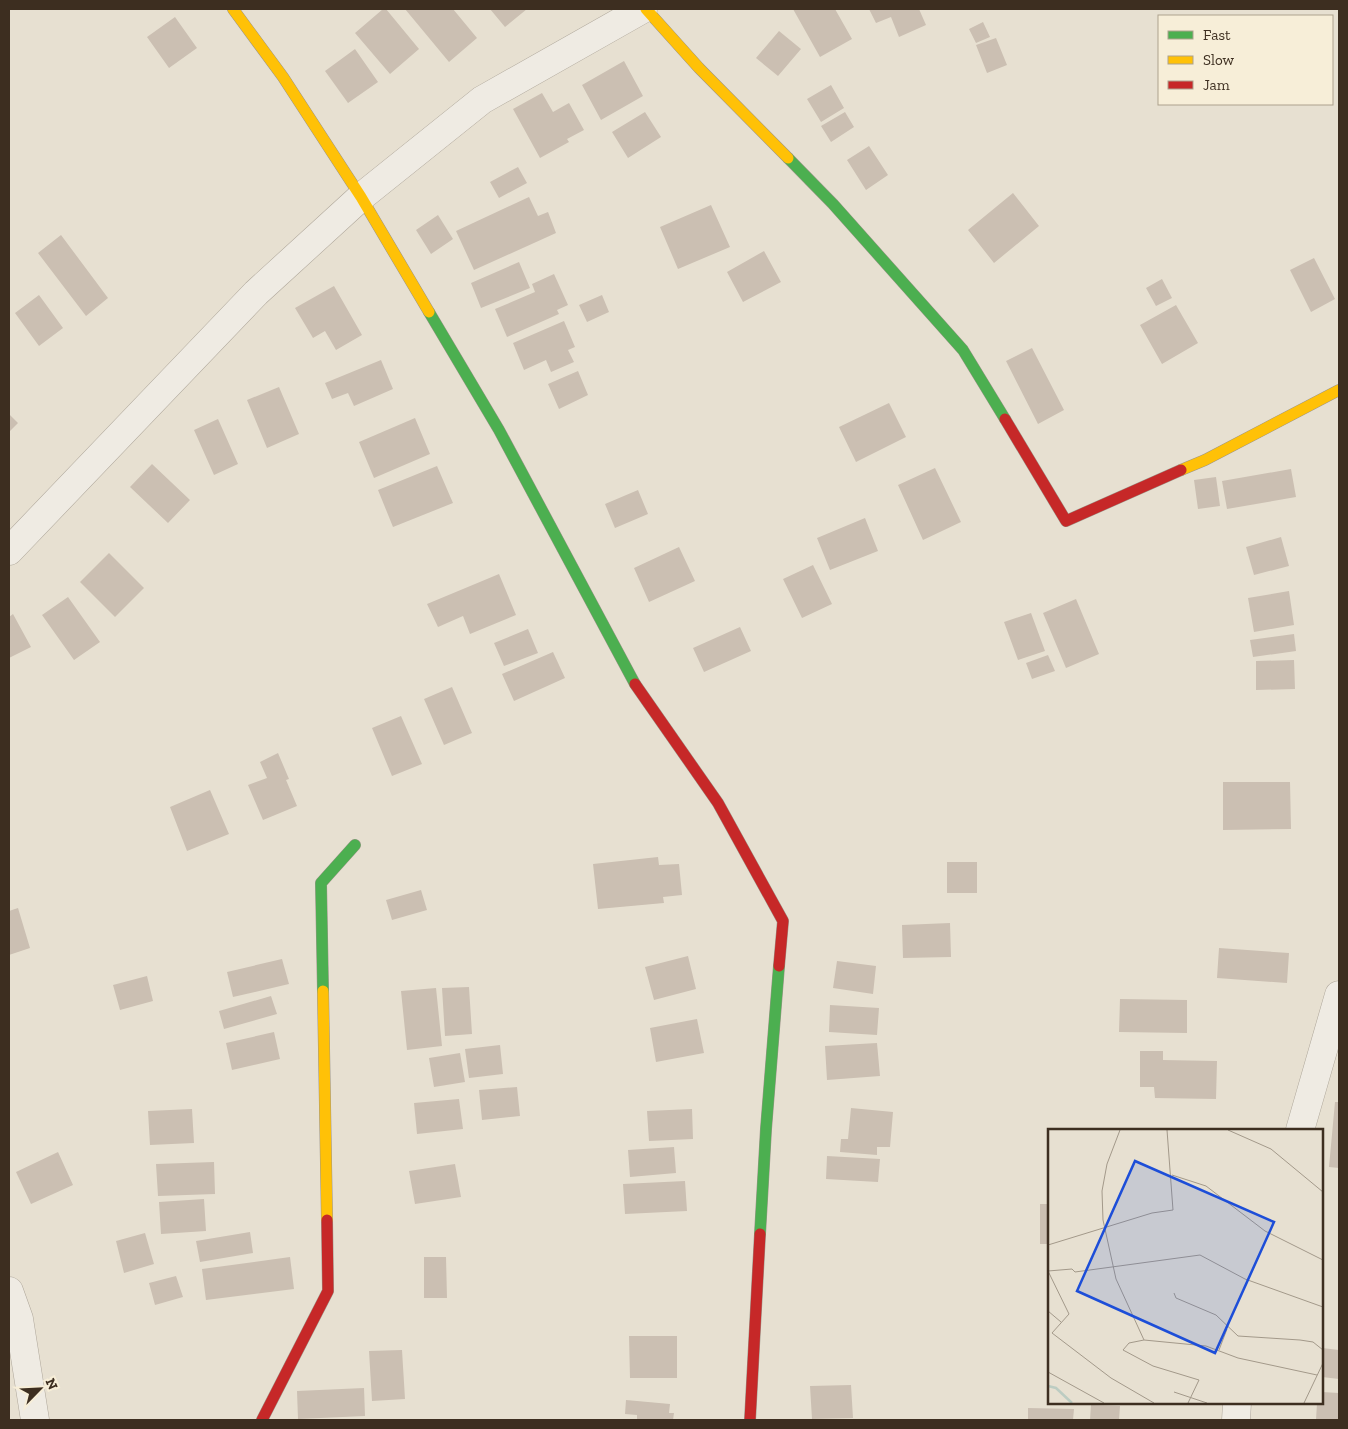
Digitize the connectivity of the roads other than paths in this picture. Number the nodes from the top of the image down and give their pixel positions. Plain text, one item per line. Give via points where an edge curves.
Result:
1 (233, 9) edge
2 (645, 9) edge
3 (361, 198) junction
4 (1339, 390) edge
5 (9, 551) edge
6 (355, 845) dead end
7 (1339, 995) edge
8 (1300, 1129) edge
9 (9, 1291) edge
10 (1237, 1404) edge
11 (35, 1420) edge
12 (262, 1420) edge
13 (750, 1420) edge
14 (1236, 1420) edge

1 - 3 street via 284,77
2 - 3 street via 482,100
2 - 4 street via 833,204 963,350 1066,521 1205,460
3 - 5 street via 256,292
3 - 13 street via 499,430 630,678 718,803 783,921 766,1129
6 - 12 street via 321,883 328,1291
7 - 8 street
9 - 11 street via 19,1319
10 - 14 street

